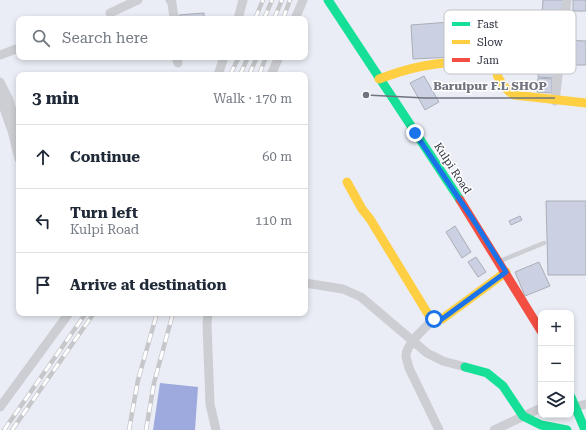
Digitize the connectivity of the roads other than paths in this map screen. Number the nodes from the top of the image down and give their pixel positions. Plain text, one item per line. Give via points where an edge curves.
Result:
1 (138, 0) edge
2 (170, 0) edge
3 (243, 0) edge
4 (304, 0) edge
5 (328, 0) edge
6 (567, 0) edge
7 (566, 10) edge
8 (110, 13) dead end
9 (173, 16) edge
10 (239, 16) edge
11 (296, 16) edge
12 (16, 49) edge
13 (0, 55) edge
14 (223, 60) edge
15 (278, 60) edge
16 (444, 62) edge
17 (219, 72) edge
18 (272, 72) edge
19 (497, 74) edge
20 (558, 74) edge
21 (379, 79) junction
22 (0, 82) edge
23 (0, 97) edge
24 (555, 101) junction
25 (586, 103) edge
26 (16, 123) edge
27 (16, 147) edge
28 (347, 182) dead end
29 (544, 243) dead end
30 (497, 263) junction
31 (506, 272) junction
32 (308, 283) edge
33 (67, 316) edge
34 (208, 316) edge
35 (434, 319) junction
36 (538, 326) edge
37 (586, 404) edge
38 (0, 407) edge
39 (575, 408) joint
40 (538, 409) edge
41 (523, 416) junction
42 (216, 430) edge
43 (439, 430) edge
44 (494, 430) edge
45 (568, 430) edge
46 (584, 430) edge

1 - 8 street
2 - 9 street
3 - 10 street
4 - 11 street
5 - 21 street, Kulpi Road
6 - 7 street
12 - 13 street
14 - 17 street
15 - 18 street
16 - 21 street via 403,70
19 - 24 street via 507,91 514,95
20 - 24 street
21 - 30 street, Kulpi Road via 470,215
22 - 26 street
23 - 27 street
24 - 25 street
28 - 35 street via 428,314
29 - 30 lane
30 - 31 street, Kulpi Road
31 - 35 street via 442,319
31 - 36 street, Kulpi Road
32 - 41 street via 343,289 361,297 427,353 443,361 487,373 503,386
33 - 38 street
34 - 42 street via 210,404
35 - 43 street via 411,342 406,357
37 - 39 street
39 - 46 street
40 - 41 street
41 - 44 street
41 - 45 street via 541,425

